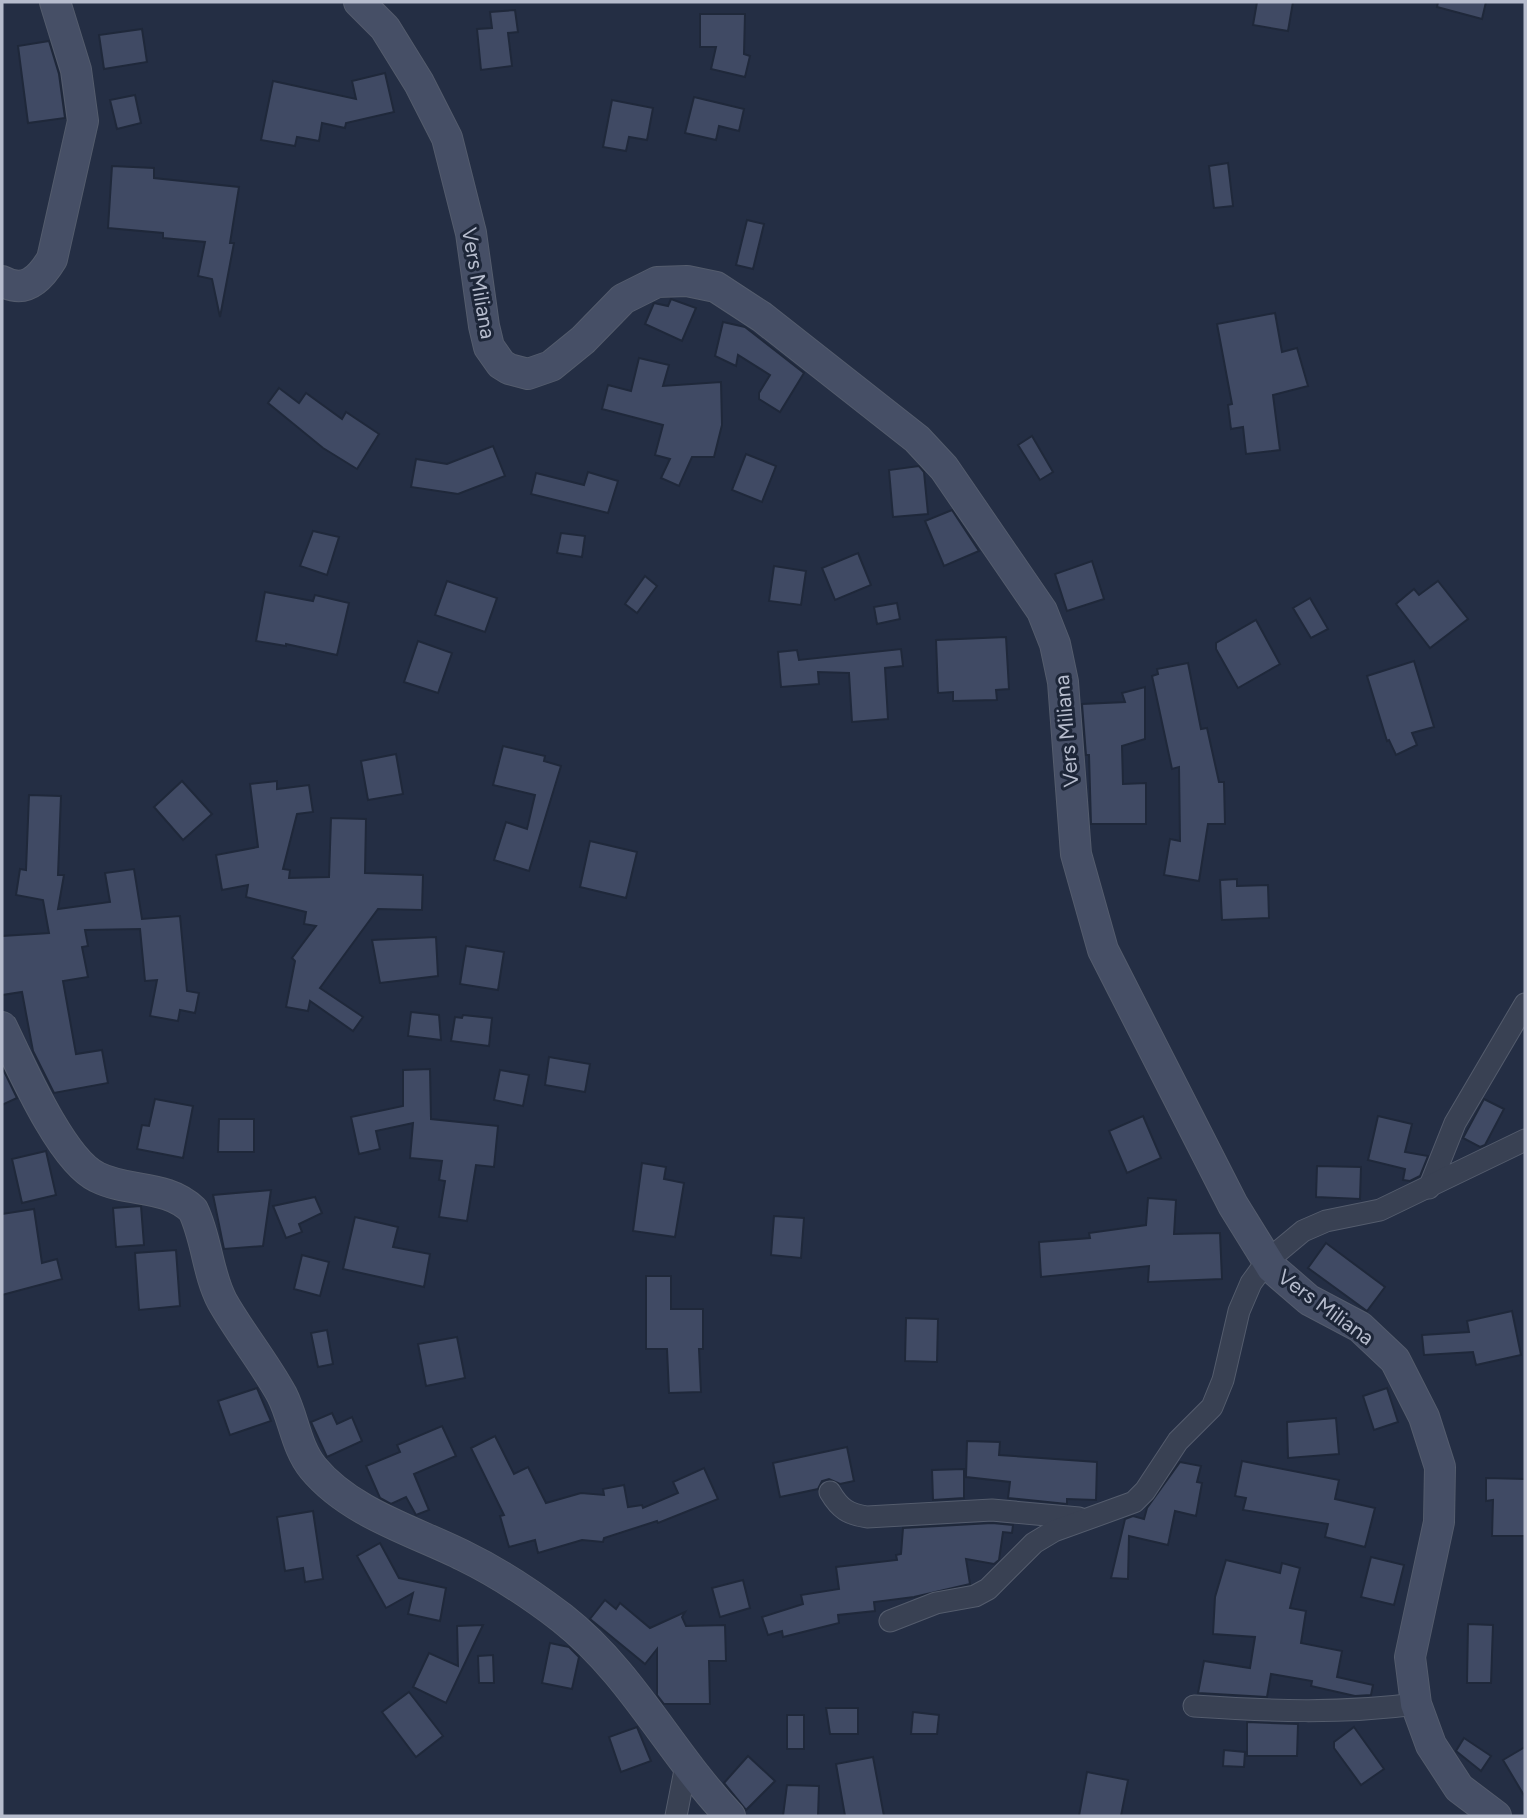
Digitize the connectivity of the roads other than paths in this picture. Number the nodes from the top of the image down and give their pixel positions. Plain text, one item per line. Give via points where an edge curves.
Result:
1 (55, 2) edge
2 (359, 2) edge
3 (2, 281) edge
4 (1525, 1004) edge
5 (2, 1027) edge
6 (1525, 1140) edge
7 (1429, 1188) junction
8 (1267, 1261) junction
9 (830, 1492) dead end
10 (1088, 1518) junction
11 (890, 1621) dead end
12 (1416, 1704) junction
13 (1194, 1706) dead end
14 (687, 1765) junction
15 (676, 1816) edge
16 (730, 1816) edge
17 (1496, 1816) edge

1 - 3 main road via 76,70 83,121 52,259 30,284
2 - 8 main road, Vers Miliana via 386,28 447,138 471,233 489,347 501,363 528,374 551,366 623,299 657,282 687,281 716,287 762,317 917,439 944,468 1003,553 1055,644 1063,682 1076,854 1103,950 1233,1205
4 - 7 street via 1455,1123
5 - 14 main road via 62,1141 81,1164 95,1177 165,1193 193,1210 215,1284 282,1397 312,1467 349,1499 477,1563 563,1619 617,1668
6 - 7 street
7 - 8 street via 1380,1210 1326,1221 1303,1231
8 - 10 street via 1239,1311 1212,1406 1178,1441 1134,1502
8 - 12 main road, Vers Miliana via 1309,1300 1360,1327 1395,1360 1424,1417 1440,1467 1439,1522 1410,1657
9 - 10 street via 838,1506 867,1517 992,1510
10 - 11 street via 1034,1543 988,1590
12 - 13 street via 1289,1712
12 - 17 main road, Vers Miliana via 1431,1745 1459,1788
14 - 15 street
14 - 16 main road

